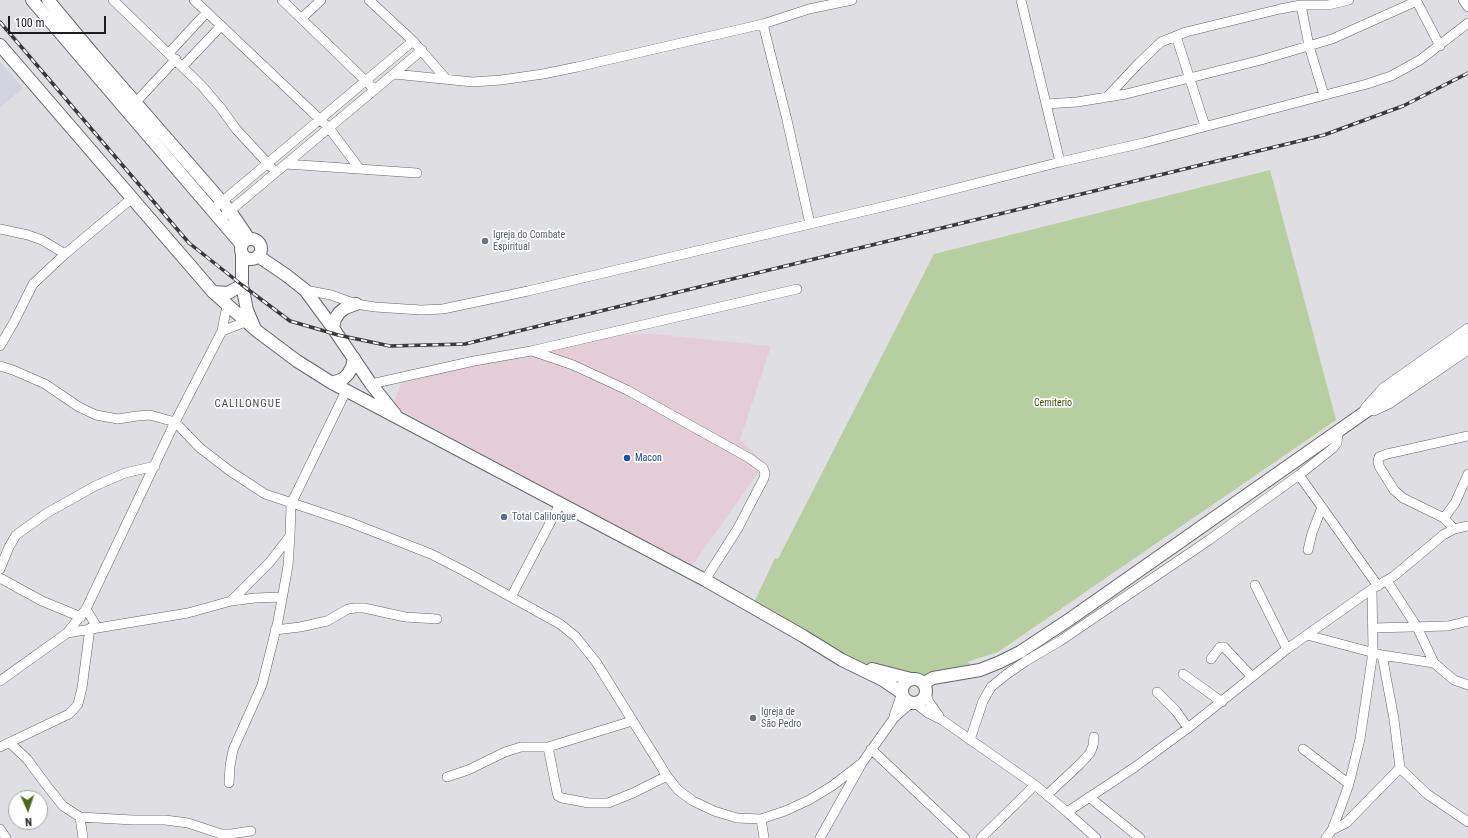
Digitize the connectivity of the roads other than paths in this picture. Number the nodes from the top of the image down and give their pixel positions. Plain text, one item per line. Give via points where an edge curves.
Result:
1 (32, 0) edge
2 (48, 0) edge
3 (113, 0) edge
4 (194, 0) edge
5 (282, 0) edge
6 (321, 0) edge
7 (369, 0) edge
8 (852, 0) edge
9 (1021, 0) edge
10 (1349, 0) edge
11 (1463, 0) edge
12 (1417, 1) edge
13 (1301, 5) junction
14 (1468, 7) edge
15 (207, 12) junction
16 (302, 18) junction
17 (1468, 23) edge
18 (763, 24) junction
19 (222, 26) junction
20 (1176, 36) junction
21 (413, 41) junction
22 (0, 45) edge
23 (1309, 46) junction
24 (1440, 46) junction
25 (422, 50) junction
26 (172, 56) junction
27 (89, 58) junction
28 (183, 66) junction
29 (394, 74) junction
30 (1190, 78) junction
31 (365, 80) junction
32 (447, 80) junction
33 (375, 90) junction
34 (1324, 95) junction
35 (1107, 97) junction
36 (136, 102) junction
37 (1046, 104) junction
38 (320, 119) junction
39 (1205, 126) junction
40 (329, 128) junction
41 (175, 156) junction
42 (1060, 162) junction
43 (268, 163) junction
44 (286, 164) junction
45 (360, 168) junction
46 (276, 173) junction
47 (417, 173) dead end
48 (131, 198) junction
49 (226, 206) junction
50 (216, 215) junction
51 (810, 224) junction
52 (0, 229) edge
53 (245, 246) junction
54 (65, 254) junction
55 (258, 256) junction
56 (242, 285) junction
57 (797, 288) dead end
58 (305, 290) junction
59 (213, 292) junction
60 (356, 304) junction
61 (227, 305) junction
62 (245, 322) junction
63 (334, 328) junction
64 (1468, 328) edge
65 (222, 331) junction
66 (257, 331) junction
67 (1468, 340) edge
68 (0, 346) edge
69 (1468, 350) edge
70 (531, 351) junction
71 (354, 358) junction
72 (0, 366) edge
73 (332, 383) junction
74 (371, 384) junction
75 (346, 391) junction
76 (397, 417) junction
77 (175, 422) junction
78 (1351, 423) junction
79 (1338, 432) junction
80 (1468, 436) edge
81 (155, 466) junction
82 (1468, 474) edge
83 (1299, 475) junction
84 (291, 504) junction
85 (560, 504) junction
86 (1322, 507) junction
87 (1444, 518) junction
88 (1468, 526) edge
89 (1454, 529) junction
90 (290, 536) junction
91 (1308, 550) dead end
92 (0, 569) edge
93 (0, 578) edge
94 (705, 580) junction
95 (1387, 580) junction
96 (1255, 585) dead end
97 (1375, 587) junction
98 (282, 597) junction
99 (510, 597) junction
100 (232, 601) junction
101 (83, 613) junction
102 (437, 619) dead end
103 (1468, 621) edge
104 (1417, 627) junction
105 (94, 628) junction
106 (1373, 628) junction
107 (275, 630) junction
108 (67, 633) junction
109 (1307, 635) junction
110 (1287, 649) junction
111 (1373, 652) junction
112 (1382, 655) junction
113 (1210, 658) dead end
114 (849, 663) junction
115 (1434, 663) junction
116 (1183, 674) dead end
117 (1252, 677) junction
118 (911, 679) junction
119 (0, 681) edge
120 (1468, 685) edge
121 (925, 690) junction
122 (1157, 692) dead end
123 (902, 693) junction
124 (1222, 702) junction
125 (913, 703) junction
126 (894, 718) junction
127 (942, 720) junction
128 (632, 721) junction
129 (1188, 728) junction
130 (1094, 737) dead end
131 (970, 740) junction
132 (10, 743) junction
133 (548, 747) junction
134 (0, 748) edge
135 (871, 749) junction
136 (1303, 749) dead end
137 (862, 763) junction
138 (1400, 768) junction
139 (667, 776) junction
140 (447, 777) dead end
141 (229, 783) dead end
142 (1349, 784) junction
143 (1035, 785) junction
144 (1047, 795) junction
145 (1089, 797) junction
146 (1067, 812) junction
147 (80, 817) junction
148 (761, 819) junction
149 (1468, 822) edge
150 (0, 829) edge
151 (1332, 830) junction
152 (251, 831) dead end
153 (6, 838) edge
154 (83, 838) edge
155 (764, 838) edge
156 (820, 838) edge
157 (965, 838) edge
158 (981, 838) edge
159 (1096, 838) edge
160 (1140, 838) edge
161 (1326, 838) edge

1 - 27 main road
2 - 27 main road
3 - 26 street
4 - 15 street
5 - 16 street
6 - 16 street
7 - 21 street
8 - 18 street via 809,9
9 - 37 street
10 - 13 street via 1328,5
11 - 14 street
12 - 23 street via 1332,39
12 - 24 street
13 - 20 street via 1252,15
13 - 23 street
15 - 19 street
15 - 26 street
16 - 31 street
17 - 24 street
18 - 32 street via 543,74 473,82
18 - 51 street
19 - 28 street
19 - 38 street
20 - 30 street
20 - 35 street via 1162,42 1138,63
21 - 25 street
21 - 31 street
22 - 48 main road
23 - 30 street
23 - 34 street
24 - 34 street via 1391,76
25 - 29 street
25 - 32 street
26 - 28 street
26 - 36 street
27 - 36 main road
27 - 41 main road
28 - 43 street
29 - 32 street
29 - 33 street
30 - 35 street
30 - 39 street
31 - 33 street
31 - 38 street
33 - 40 street
34 - 39 street
35 - 37 street
36 - 41 main road
37 - 42 street
38 - 40 street
38 - 43 street
39 - 42 street
40 - 44 street
40 - 45 street
41 - 49 main road
41 - 50 main road
42 - 51 street
43 - 46 street
43 - 49 street
44 - 45 street
44 - 46 street
45 - 47 street
46 - 49 street
48 - 54 street
48 - 59 main road
49 - 50 street
49 - 53 main road
50 - 53 main road
51 - 60 street via 443,309 402,310
52 - 54 street via 28,234
53 - 55 main road via 249,259
53 - 55 main road via 256,240 261,251
53 - 56 main road
54 - 68 street via 33,284
55 - 58 main road
56 - 59 main road via 228,293
56 - 66 main road via 247,310
57 - 70 street
58 - 60 street via 331,295
58 - 63 main road
59 - 61 main road
60 - 63 main road via 339,313
61 - 62 main road
61 - 65 street
62 - 65 street
62 - 66 main road
63 - 71 main road
64 - 78 street via 1384,388
65 - 77 street
66 - 73 main road
67 - 78 main road
69 - 78 street via 1389,404
70 - 74 street
70 - 94 street via 573,365 627,390 750,458 763,468 764,478 738,528
71 - 73 main road via 348,374
71 - 74 main road
72 - 77 street via 45,384 79,408 96,415 118,419 150,415
73 - 75 main road
74 - 76 main road
75 - 76 main road
75 - 84 street
76 - 85 main road
77 - 81 street
77 - 84 street via 200,448 230,471 265,494
78 - 79 main road
79 - 83 street via 1334,448
79 - 121 main road via 1070,620 1020,652 980,670 934,678
80 - 87 street via 1387,454 1378,461 1394,490 1404,498
81 - 92 street via 125,473 47,512 16,535
81 - 101 street
82 - 87 street via 1455,503
83 - 86 street
83 - 131 street via 1209,540 1007,674 991,687
84 - 90 street
84 - 99 street via 348,522 430,554
85 - 94 main road
85 - 99 street
86 - 91 street
86 - 97 street
87 - 89 street
88 - 89 street
89 - 95 street
90 - 98 street
90 - 100 street via 270,562
93 - 101 street via 42,601
94 - 114 main road
95 - 97 street
95 - 104 street
96 - 110 street
97 - 106 street
97 - 109 street
98 - 100 street
98 - 107 street
99 - 128 street via 560,624 576,637 596,662
100 - 105 street via 188,613
101 - 105 street
101 - 108 street
102 - 107 street via 405,617 355,608 348,609 327,621
103 - 104 street via 1448,626
104 - 106 street
104 - 115 street
105 - 108 street
105 - 132 street via 78,704 69,714
106 - 111 street
107 - 141 street via 262,685 233,750
108 - 119 street
109 - 110 street
109 - 111 street
110 - 117 street
111 - 112 street
111 - 142 street via 1360,739
112 - 115 street
112 - 138 street
113 - 117 street via 1220,647 1224,647
114 - 118 main road
114 - 123 main road
115 - 120 street via 1454,680
116 - 124 street
117 - 124 street
118 - 121 main road via 920,680
118 - 123 main road via 904,684
121 - 125 main road via 922,701
121 - 127 street via 933,709
122 - 129 street
123 - 125 main road
123 - 126 street
124 - 129 street
125 - 126 street
125 - 127 street
126 - 135 street
127 - 131 street
128 - 133 street
128 - 139 street
129 - 145 street
130 - 144 street via 1090,753
131 - 143 street
132 - 134 street
132 - 147 street via 27,759 63,806
133 - 139 street via 558,796 562,798 589,803 608,803
133 - 140 street via 521,747
135 - 137 street
135 - 157 street
136 - 142 street
137 - 148 street via 809,800
137 - 156 street
138 - 149 street via 1427,794
138 - 151 street via 1346,823
139 - 148 street via 678,790 714,811 737,818
142 - 151 street
143 - 144 street
143 - 158 street
144 - 146 street
145 - 146 street
145 - 160 street
146 - 159 street
147 - 152 street via 165,820 188,823 221,834
147 - 154 street
148 - 155 street
150 - 153 street
151 - 161 street

